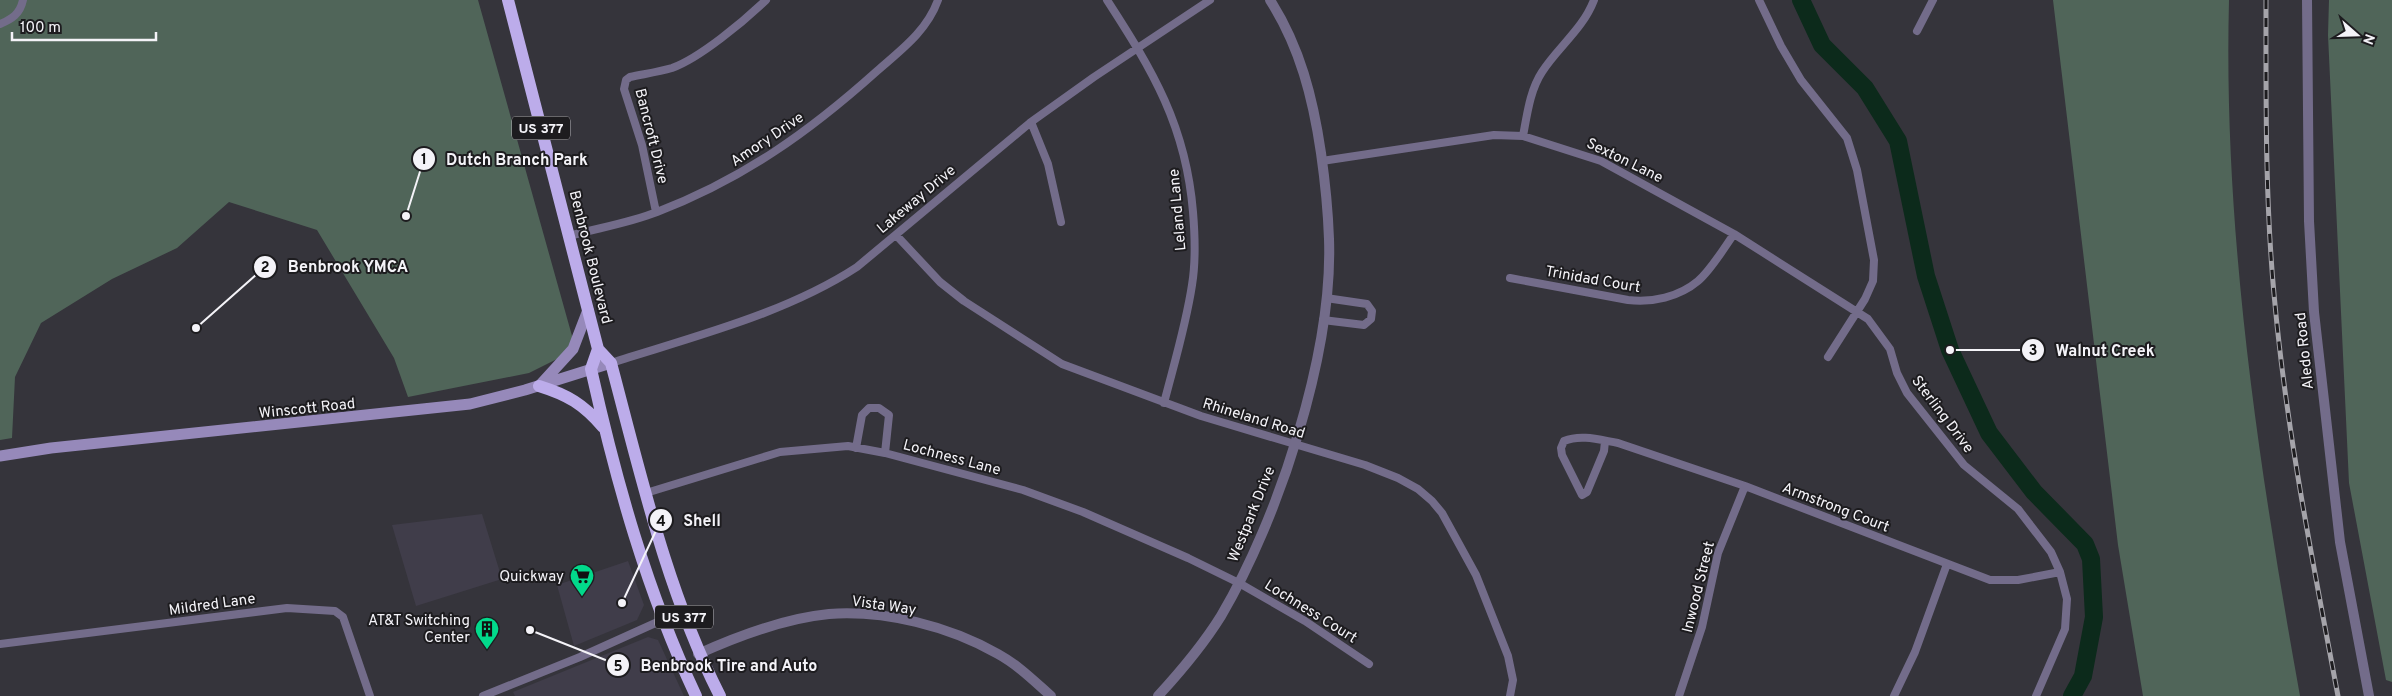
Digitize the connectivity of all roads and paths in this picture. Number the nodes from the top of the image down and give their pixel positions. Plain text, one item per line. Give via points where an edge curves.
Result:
1 (23, 0) edge
2 (508, 0) edge
3 (766, 0) edge
4 (938, 0) edge
5 (1107, 0) edge
6 (1210, 0) edge
7 (1270, 0) edge
8 (1594, 0) edge
9 (1759, 0) edge
10 (1933, 0) edge
11 (2307, 0) edge
12 (0, 24) edge
13 (1917, 31) dead end
14 (1138, 48) junction
15 (1031, 122) junction
16 (1523, 136) junction
17 (1322, 161) junction
18 (656, 212) junction
19 (1061, 222) dead end
20 (1734, 234) junction
21 (896, 235) junction
22 (569, 236) junction
23 (1510, 278) dead end
24 (1326, 298) junction
25 (588, 310) junction
26 (1857, 311) junction
27 (1323, 320) junction
28 (598, 349) junction
29 (1828, 356) dead end
30 (611, 363) junction
31 (591, 369) junction
32 (539, 386) junction
33 (1164, 403) junction
34 (605, 429) junction
35 (1605, 441) junction
36 (1294, 444) junction
37 (856, 448) junction
38 (885, 453) junction
39 (0, 456) edge
40 (1745, 486) junction
41 (646, 493) junction
42 (1947, 564) junction
43 (2060, 572) junction
44 (1239, 584) junction
45 (682, 611) junction
46 (663, 619) junction
47 (0, 644) edge
48 (698, 654) junction
49 (1368, 664) dead end
50 (370, 696) edge
51 (483, 696) edge
52 (696, 696) edge
53 (720, 696) edge
54 (1051, 696) edge
55 (1158, 696) edge
56 (1510, 696) edge
57 (1679, 696) edge
58 (1894, 696) edge
59 (2036, 696) edge
60 (2369, 696) edge

1 - 12 street via 12,20
2 - 22 highway, Benbrook Boulevard / US 377
3 - 18 street, Bancroft Drive via 686,61 626,80 624,89 642,145
4 - 18 street, Amory Drive via 918,35 809,128 760,163
5 - 14 street, Leland Lane
6 - 14 street, Lakeway Drive
7 - 17 street, Westpark Drive via 1300,58 1316,120
8 - 16 street via 1589,14 1541,73 1528,105
9 - 26 street via 1801,80 1847,138 1874,260 1873,281
10 - 13 street
11 - 60 street, Aledo Road via 2309,221 2314,312 2340,542
14 - 15 street, Lakeway Drive
14 - 33 street, Leland Lane via 1162,92 1179,133 1190,177 1195,229 1191,291
15 - 19 street via 1048,164
15 - 21 street, Lakeway Drive
16 - 17 street, Sexton Lane via 1494,135
16 - 20 street, Sexton Lane via 1601,161
17 - 24 street, Westpark Drive via 1329,240
18 - 22 street, Amory Drive
20 - 23 street, Trinidad Court via 1699,280 1660,300 1628,300
20 - 26 street, Sexton Lane
21 - 30 street, Lakeway Drive via 857,267 821,289 689,339
21 - 33 street, Rhineland Road via 940,282 1040,352 1062,364
22 - 25 highway, Benbrook Boulevard / US 377
24 - 27 street, Westpark Drive
24 - 27 street via 1367,304 1372,311 1371,320 1364,325
25 - 28 highway, Benbrook Boulevard / US 377
25 - 32 main road via 573,349
26 - 29 street
26 - 43 street, Sterling Drive via 1868,319 1890,349 1907,394 1964,465 2018,509 2051,552
27 - 36 street, Westpark Drive via 1313,377
28 - 30 highway, Benbrook Boulevard / US 377
28 - 31 highway
30 - 31 main road, Winscott Road
30 - 41 highway, Benbrook Boulevard / US 377
31 - 32 main road, Winscott Road
31 - 34 highway, US 377
32 - 34 highway via 580,403
32 - 39 main road, Winscott Road via 470,404
33 - 36 street, Rhineland Road
34 - 46 highway, US 377 via 646,573
35 - 35 street, Armstrong Court via 1604,451 1582,495 1561,448 1564,441 1575,437
35 - 40 street, Armstrong Court via 1618,442
36 - 44 street, Westpark Drive via 1281,485
36 - 56 street, Rhineland Road via 1398,478 1432,501 1466,555 1500,638 1511,668
37 - 38 street, Lochness Lane
37 - 38 street via 862,415 869,408 879,408 889,415
37 - 41 street, Lochness Lane via 780,452
38 - 44 street, Lochness Lane via 1023,490 1083,512
40 - 42 street, Armstrong Court
40 - 57 street, Inwood Street via 1718,553 1702,627
41 - 45 highway, Benbrook Boulevard / US 377
42 - 43 street, Armstrong Court via 1990,580 2018,580
42 - 58 street via 1916,652
43 - 59 street, Sterling Drive via 2067,599 2065,629
44 - 49 street, Lochness Court via 1305,621
44 - 55 street, Westpark Drive via 1204,641
45 - 46 street
45 - 48 highway, Benbrook Boulevard / US 377
46 - 51 street
46 - 52 highway, US 377
47 - 50 street, Mildred Lane via 287,608 335,611 343,617
48 - 53 highway, Benbrook Boulevard / US 377
48 - 54 street, Vista Way via 762,630 806,618 855,614 934,628 991,650 1013,663

